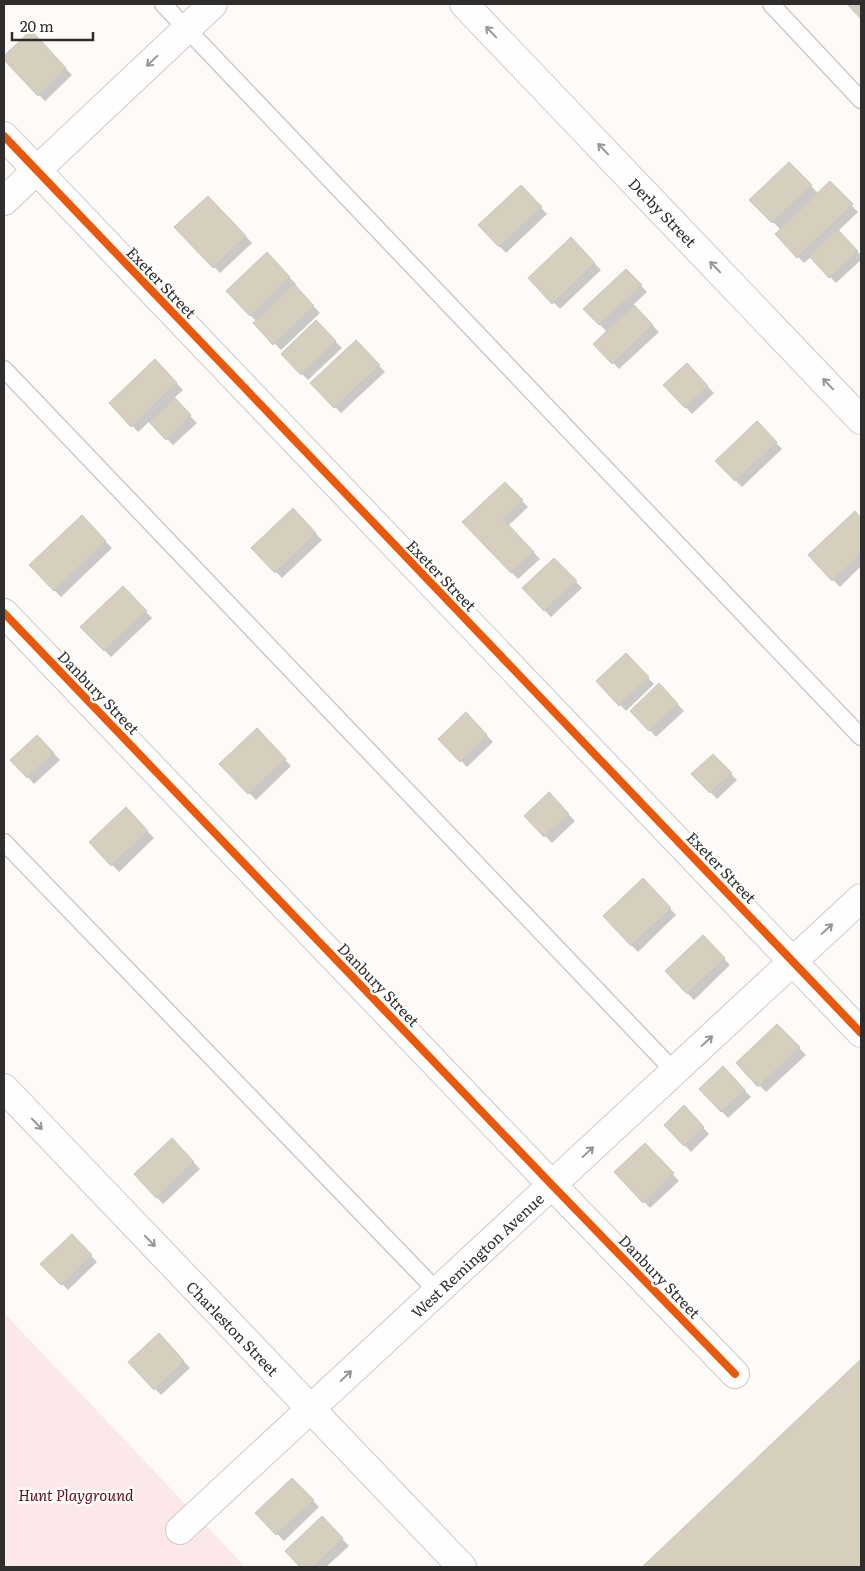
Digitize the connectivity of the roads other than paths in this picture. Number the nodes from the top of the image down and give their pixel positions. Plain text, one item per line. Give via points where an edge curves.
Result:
1 (163, 4) edge
2 (213, 4) edge
3 (464, 4) edge
4 (770, 4) edge
5 (186, 29) junction
6 (861, 100) edge
7 (4, 136) edge
8 (36, 170) junction
9 (4, 200) edge
10 (4, 369) edge
11 (861, 420) edge
12 (4, 613) edge
13 (861, 737) edge
14 (4, 842) edge
15 (861, 898) edge
16 (793, 961) junction
17 (861, 1033) edge
18 (674, 1071) junction
19 (4, 1088) edge
20 (552, 1185) junction
21 (437, 1291) junction
22 (735, 1374) dead end
23 (311, 1409) junction
24 (180, 1530) dead end
25 (462, 1567) edge

1 - 5 lane
2 - 5 street
11 -> 3 street, Derby Street
4 - 6 lane
5 -> 8 street
5 - 13 lane
7 - 8 street, Exeter Street
8 - 9 street
8 - 16 street, Exeter Street
10 - 18 lane
12 - 20 street, Danbury Street
14 - 21 lane
16 -> 15 street, West Remington Avenue
16 - 17 street, Exeter Street
18 -> 16 street, West Remington Avenue
20 -> 18 street, West Remington Avenue
19 -> 23 street, Charleston Street
20 - 21 street, West Remington Avenue
20 - 22 street, Danbury Street
23 -> 21 street, West Remington Avenue
23 - 24 street, West Remington Avenue
23 - 25 street, Charleston Street

